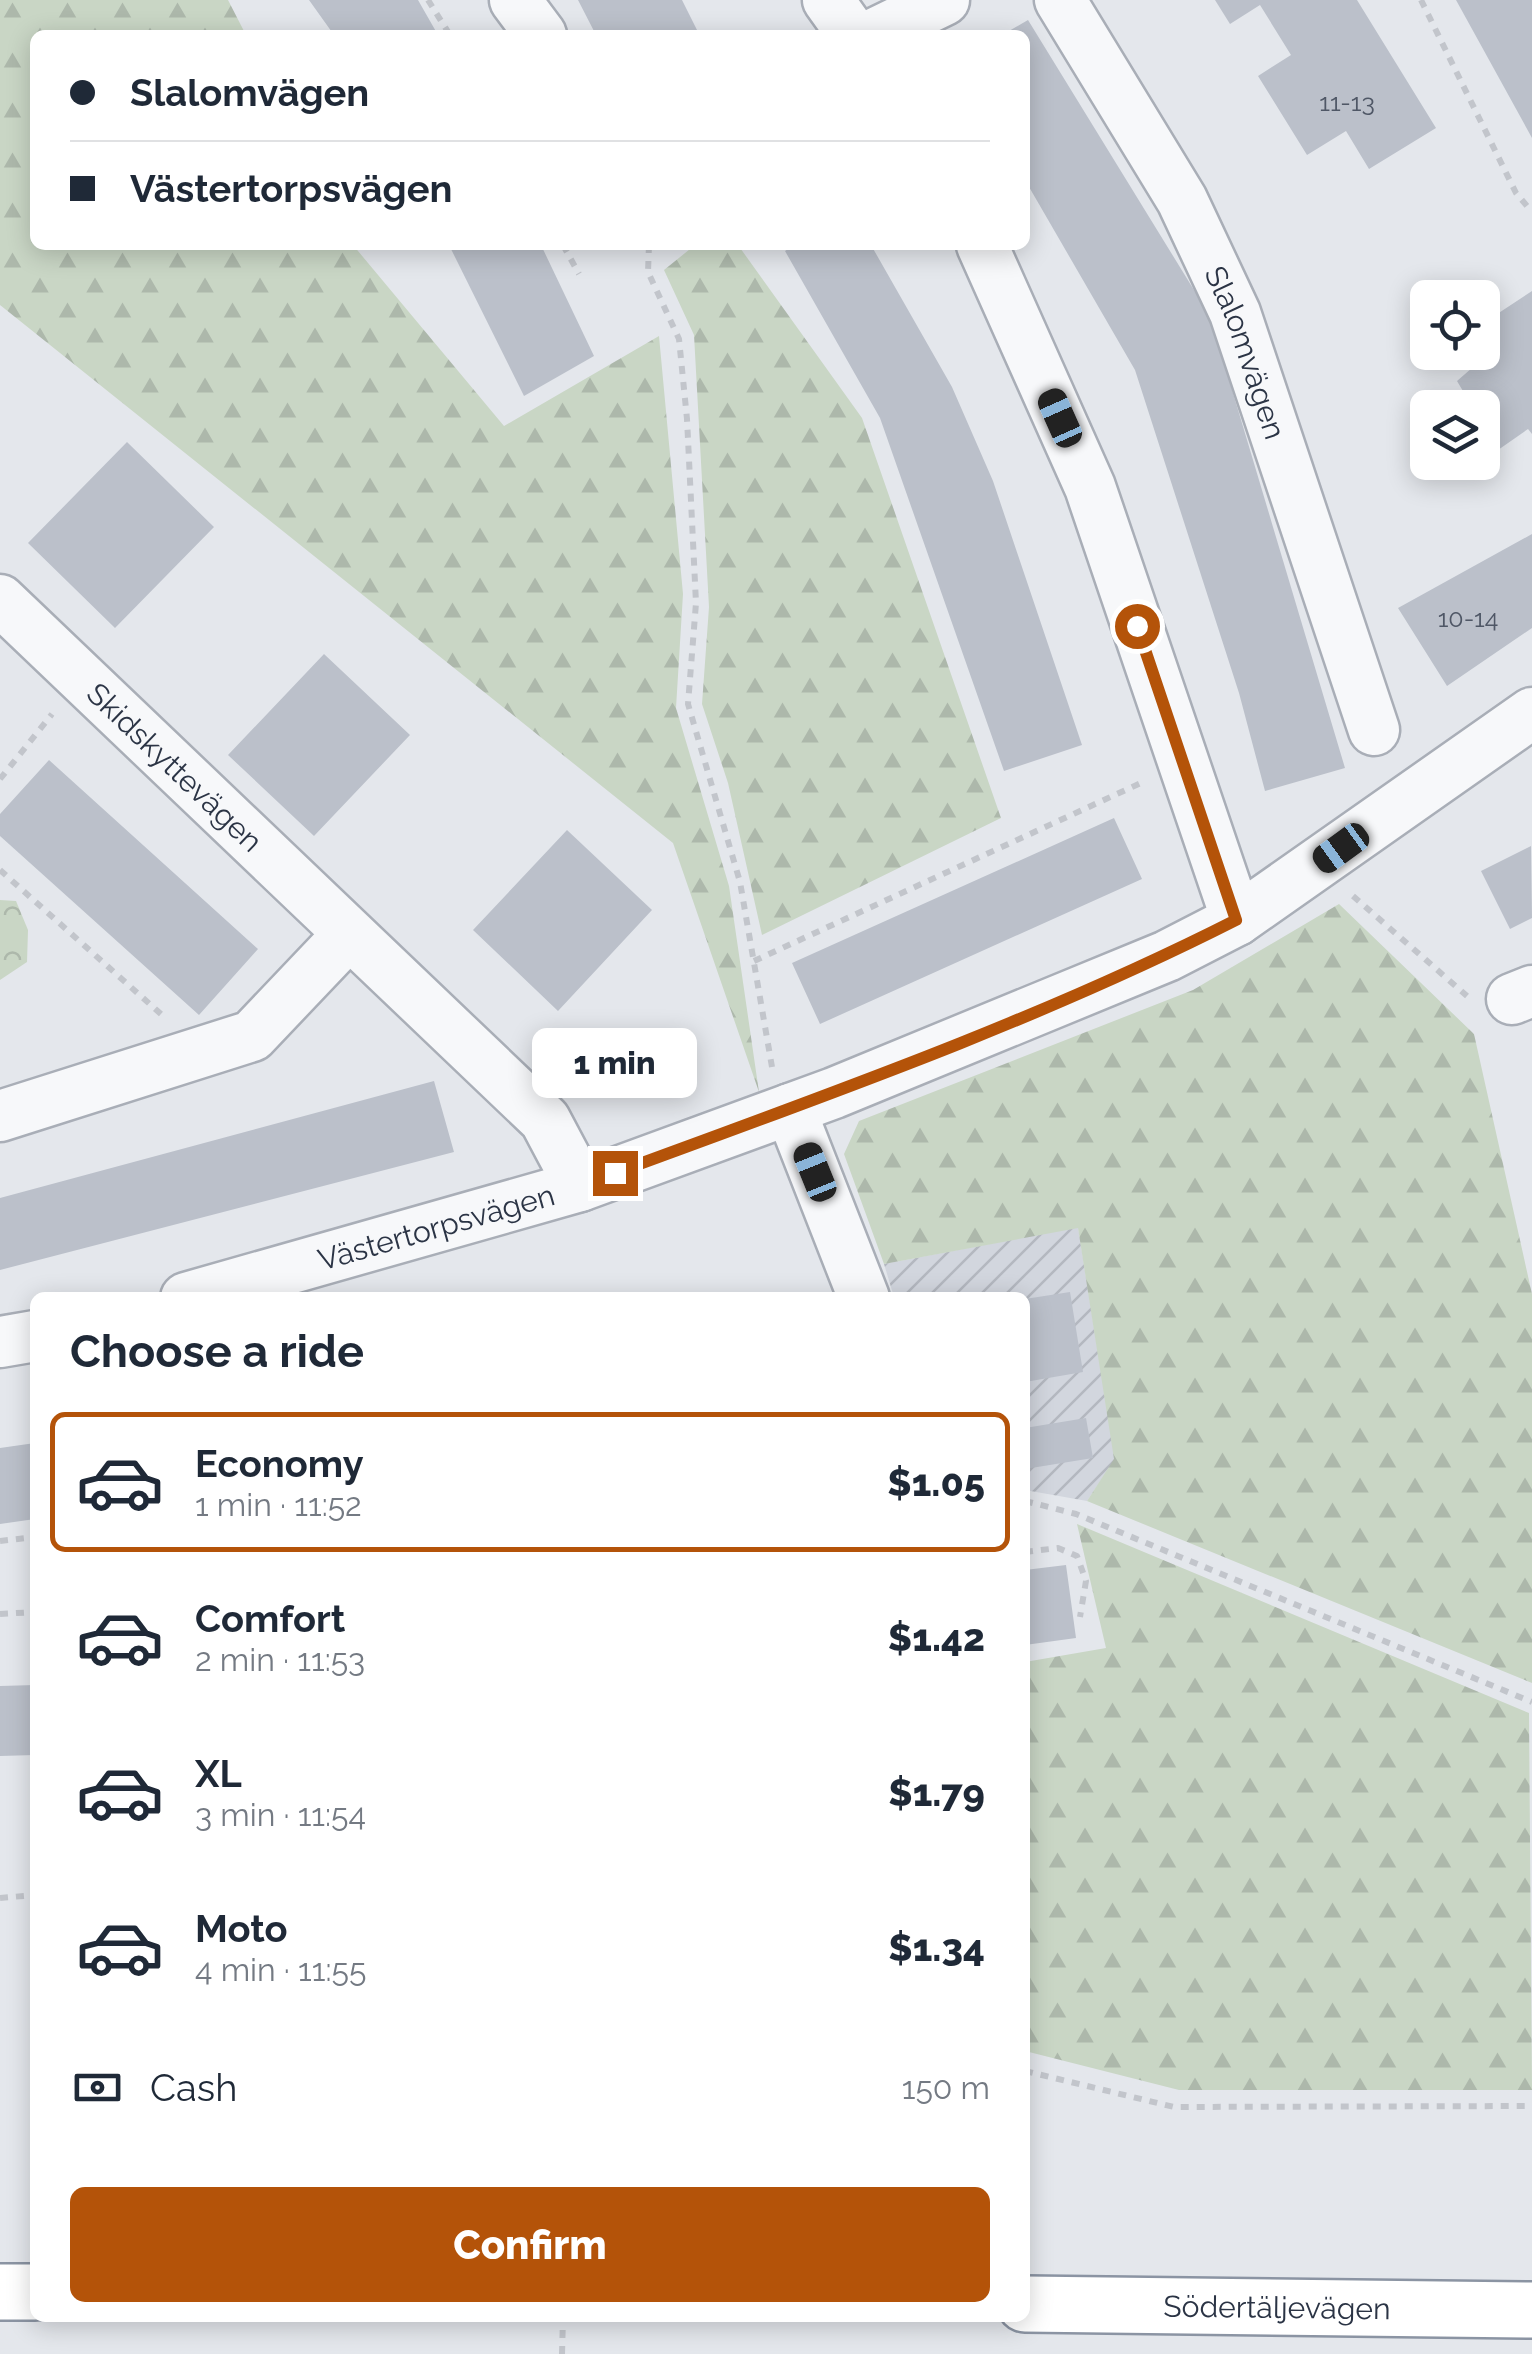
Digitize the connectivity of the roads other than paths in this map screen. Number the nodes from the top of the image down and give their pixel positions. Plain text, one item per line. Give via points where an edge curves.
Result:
1 (515, 0) edge
2 (828, 0) edge
3 (944, 0) edge
4 (1060, 0) edge
5 (537, 30) edge
6 (850, 30) edge
7 (882, 30) edge
8 (984, 250) edge
9 (0, 600) edge
10 (1532, 713) edge
11 (1374, 730) dead end
12 (1236, 920) junction
13 (347, 936) junction
14 (790, 1109) junction
15 (0, 1116) edge
16 (580, 1186) junction
17 (207, 1292) edge
18 (862, 1292) edge
19 (30, 1337) edge
20 (0, 1342) edge
21 (0, 2292) edge
22 (30, 2292) edge
23 (1030, 2304) edge
24 (1532, 2310) edge

1 - 5 street
2 - 6 street
3 - 7 street
4 - 11 street, Slalomvägen via 1182,200 1235,313
8 - 12 street via 1090,487
9 - 13 street, Skidskyttevägen
10 - 12 street, Västertorpsvägen
12 - 14 street, Västertorpsvägen via 1166,956
13 - 15 street via 252,1036
13 - 16 street, Skidskyttevägen via 546,1120
14 - 16 street, Västertorpsvägen
14 - 18 street
16 - 17 street, Västertorpsvägen
19 - 20 street
21 - 22 highway
23 - 24 highway, Södertäljevägen

